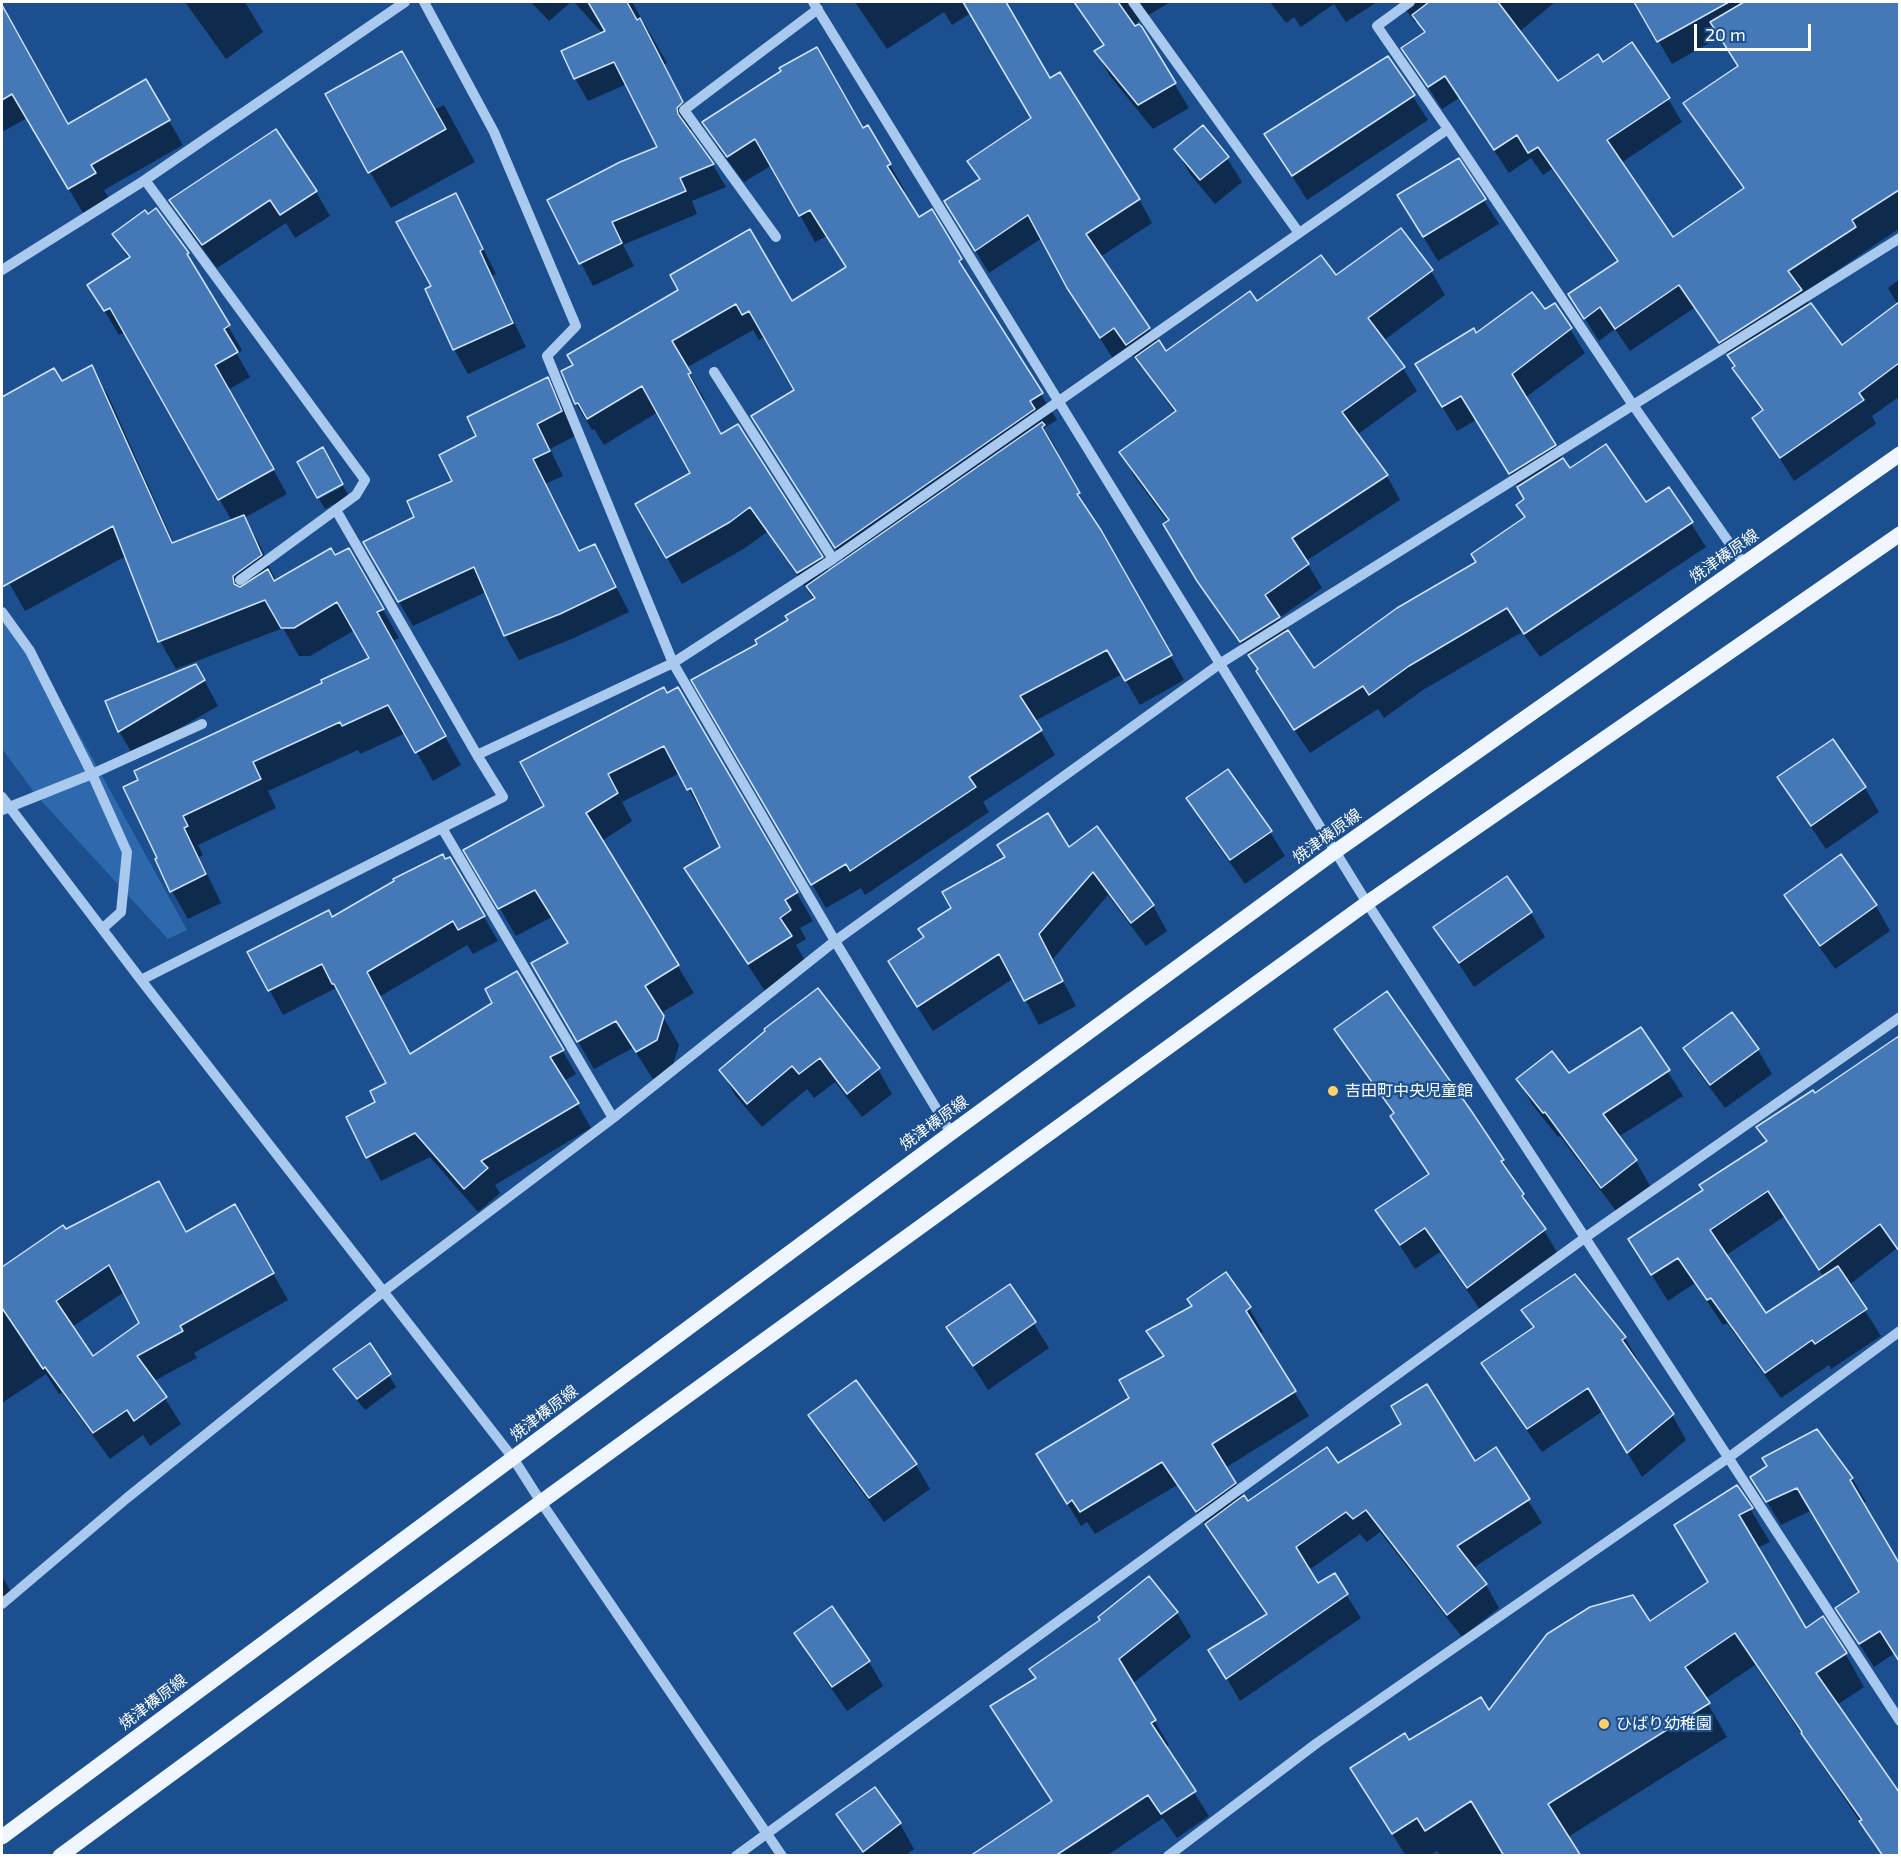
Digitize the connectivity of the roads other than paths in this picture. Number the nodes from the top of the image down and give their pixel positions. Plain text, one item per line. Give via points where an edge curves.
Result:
1 (405, 2) edge
2 (424, 2) edge
3 (1133, 2) edge
4 (1410, 2) edge
5 (816, 5) edge
6 (1396, 6) edge
7 (1448, 129) junction
8 (145, 180) junction
9 (1299, 233) junction
10 (776, 237) dead end
11 (1899, 238) edge
12 (2, 270) edge
13 (714, 372) dead end
14 (1058, 400) junction
15 (1633, 405) junction
16 (1899, 454) edge
17 (336, 510) junction
18 (1899, 534) edge
19 (833, 559) junction
20 (1744, 564) junction
21 (240, 580) dead end
22 (2, 612) edge
23 (673, 663) junction
24 (1221, 663) junction
25 (202, 724) dead end
26 (477, 755) junction
27 (92, 774) junction
28 (2, 797) edge
29 (5, 808) edge
30 (442, 828) junction
31 (1336, 851) junction
32 (1367, 903) junction
33 (102, 929) junction
34 (835, 940) junction
35 (141, 980) junction
36 (1899, 1017) edge
37 (613, 1118) junction
38 (951, 1133) junction
39 (1586, 1238) junction
40 (384, 1291) junction
41 (1899, 1331) edge
42 (513, 1458) junction
43 (1728, 1458) junction
44 (541, 1502) junction
45 (2, 1604) edge
46 (1899, 1720) edge
47 (766, 1833) junction
48 (2, 1837) edge
49 (60, 1856) edge
50 (736, 1856) edge
51 (782, 1856) edge
52 (1168, 1856) edge

1 - 8 street
2 - 23 street via 494,132 576,327 547,357
3 - 9 street
4 - 6 street
5 - 10 street via 684,110
5 - 14 street
6 - 7 street via 1377,26
7 - 9 street
7 - 15 street
8 - 12 street
8 - 17 street via 365,480 356,495
9 - 14 street
11 - 15 street
13 - 19 street
14 - 19 street
14 - 24 street
15 - 20 street
15 - 24 street
16 - 20 main road, 焼津榛原線
17 - 21 street
17 - 26 street
18 - 32 main road
19 - 23 street
20 - 31 main road, 焼津榛原線
22 - 27 street via 30,651
23 - 26 street
23 - 34 street
24 - 31 street
24 - 34 street
25 - 27 street
26 - 30 street via 503,797
27 - 29 street
27 - 33 street via 127,852 121,912
28 - 29 street
29 - 33 street
30 - 35 street
30 - 37 street
31 - 32 street
31 - 38 main road, 焼津榛原線
32 - 39 street
32 - 44 main road
33 - 35 street
34 - 37 street
34 - 38 street
35 - 40 street
36 - 39 street
37 - 40 street
38 - 42 main road, 焼津榛原線
39 - 43 street
39 - 47 street
40 - 42 street
40 - 45 street
41 - 43 street
42 - 44 street
42 - 48 main road, 焼津榛原線
43 - 46 street
43 - 52 street via 1317,1743
44 - 47 street
44 - 49 main road
47 - 50 street
47 - 51 street

